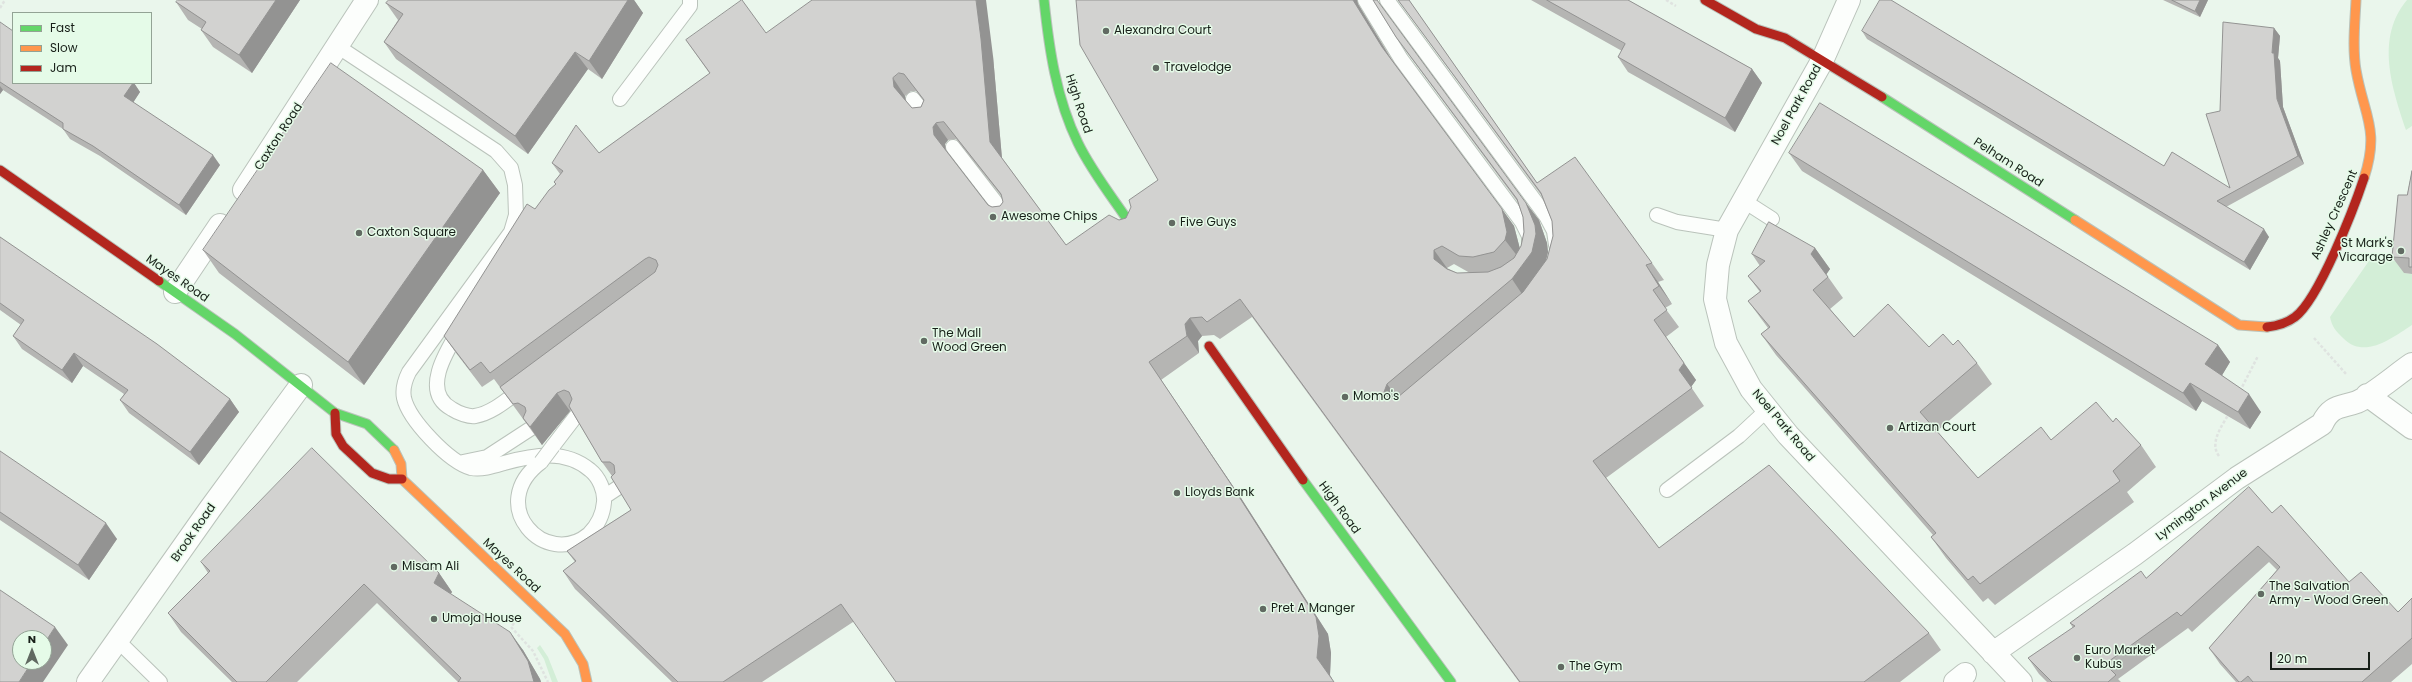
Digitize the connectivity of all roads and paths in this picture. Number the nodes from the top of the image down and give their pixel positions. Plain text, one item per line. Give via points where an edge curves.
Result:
1 (6, 0) edge
2 (367, 0) edge
3 (1044, 0) edge
4 (1364, 0) edge
5 (1387, 0) edge
6 (1705, 0) edge
7 (1849, 0) edge
8 (2356, 0) edge
9 (691, 2) edge
10 (0, 8) edge
11 (337, 46) junction
12 (1822, 61) junction
13 (620, 99) dead end
14 (913, 99) edge
15 (928, 118) edge
16 (953, 147) edge
17 (0, 170) edge
18 (514, 185) junction
19 (1744, 201) junction
20 (1657, 214) dead end
21 (1007, 217) edge
22 (1772, 219) dead end
23 (1132, 225) edge
24 (1727, 230) junction
25 (1526, 260) edge
26 (1556, 261) edge
27 (491, 283) edge
28 (175, 292) junction
29 (469, 316) edge
30 (2297, 316) joint
31 (2310, 334) dead end
32 (1209, 346) edge
33 (2261, 351) dead end
34 (2412, 364) edge
35 (533, 380) edge
36 (2352, 380) dead end
37 (301, 385) junction
38 (2367, 395) junction
39 (2236, 398) edge
40 (1768, 410) junction
41 (2230, 412) edge
42 (335, 413) junction
43 (576, 416) edge
44 (2412, 428) edge
45 (530, 429) edge
46 (2221, 457) dead end
47 (459, 463) junction
48 (402, 479) junction
49 (619, 487) edge
50 (1667, 490) dead end
51 (604, 497) junction
52 (516, 621) dead end
53 (117, 640) junction
54 (1993, 653) junction
55 (88, 682) edge
56 (160, 682) edge
57 (548, 682) edge
58 (587, 682) edge
59 (1451, 682) edge
60 (2021, 682) edge

1 - 10 path
2 - 11 street, Caxton Road
3 - 23 main road, High Road via 1052,54 1068,119 1078,143
4 - 25 lane via 1400,58 1522,222 1529,236 1530,250
5 - 26 lane via 1546,216 1554,231
6 - 12 main road, Pelham Road via 1756,29 1785,38
7 - 12 street, Noel Park Road
8 - 30 main road, Ashley Crescent via 2355,57 2358,78 2370,116 2372,148 2369,169 2357,201 2311,298
9 - 13 lane
11 - 18 lane via 496,151 511,168
11 - 28 street, Caxton Road via 269,153
12 - 19 street, Noel Park Road
12 - 30 main road, Pelham Road via 1872,90 2239,325 2253,330 2264,329
14 - 15 lane
16 - 21 lane
17 - 28 main road, Mayes Road
18 - 27 lane via 524,216 522,237
18 - 47 lane via 516,214 511,232 404,382 404,397 411,415 445,453
19 - 22 lane
19 - 24 street, Noel Park Road
20 - 24 lane via 1676,222
24 - 40 street, Noel Park Road via 1718,265 1715,299 1726,343 1751,389
28 - 37 main road, Mayes Road
29 - 35 lane via 439,366 440,396 446,406 474,416 491,410
31 - 36 path
32 - 59 main road, High Road via 1277,444
33 - 39 path
34 - 38 street, Lymington Avenue
37 - 42 main road, Mayes Road
37 - 53 street, Brook Road
38 - 44 street
38 - 54 street, Lymington Avenue via 2357,402 2345,403 2326,415 2322,424 2237,478 2135,554
40 - 50 lane via 1740,436
40 - 54 street, Noel Park Road via 1788,435
41 - 46 path via 2216,439 2216,452
42 - 48 main road, Mayes Road via 366,424 393,449 401,464
42 - 48 main road via 336,434 343,446 372,473 389,479
43 - 51 lane, bridge via 541,462 525,477 518,497 522,518 535,536 548,542 576,542 598,524 603,512
45 - 47 lane via 486,457
47 - 51 lane via 472,468 484,468 513,460 556,454 582,463 593,472 601,484
48 - 58 main road, Mayes Road via 565,634 583,664
49 - 51 lane
52 - 57 path via 511,626 539,661
53 - 55 street, Brook Road
53 - 56 lane
54 - 60 street, Noel Park Road

